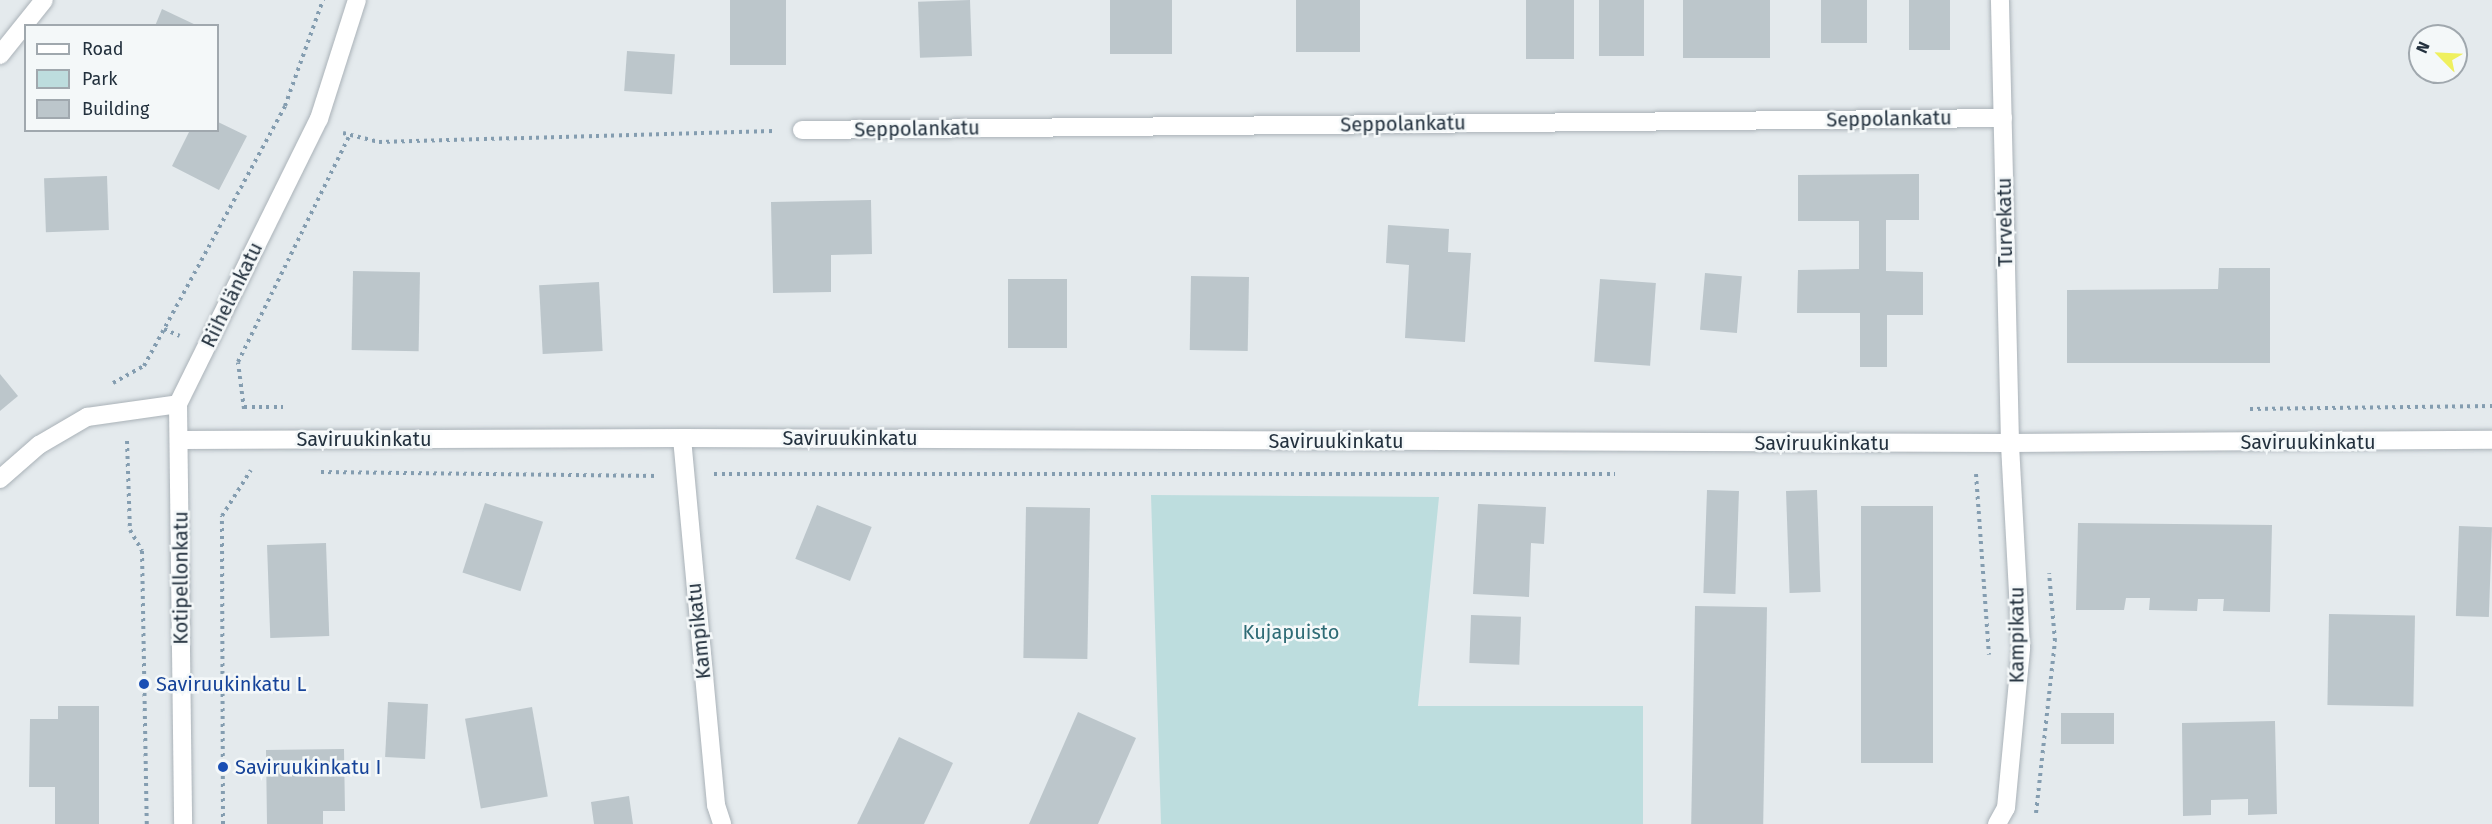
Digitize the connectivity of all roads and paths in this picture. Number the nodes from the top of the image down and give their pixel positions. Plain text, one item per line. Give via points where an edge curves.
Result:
1 (44, 0) edge
2 (323, 0) edge
3 (357, 0) edge
4 (2000, 0) edge
5 (25, 24) edge
6 (24, 25) edge
7 (0, 55) edge
8 (285, 106) junction
9 (2003, 118) junction
10 (319, 119) junction
11 (802, 130) joint
12 (349, 136) junction
13 (128, 374) junction
14 (107, 386) dead end
15 (178, 404) junction
16 (125, 409) junction
17 (682, 438) junction
18 (246, 439) junction
19 (180, 440) junction
20 (2492, 441) edge
21 (2010, 443) junction
22 (249, 470) junction
23 (261, 471) dead end
24 (308, 471) dead end
25 (2011, 472) junction
26 (683, 474) junction
27 (1618, 474) dead end
28 (1964, 474) dead end
29 (1976, 474) junction
30 (0, 479) edge
31 (1988, 666) dead end
32 (147, 824) edge
33 (183, 824) edge
34 (223, 824) edge
35 (722, 824) edge
36 (1997, 824) edge

1 - 5 street
2 - 8 path
3 - 10 street, Riihelänkatu
4 - 9 street, Turvekatu
6 - 7 street
8 - 10 path
8 - 13 path via 144,366
9 - 11 street, Seppolankatu
9 - 21 street, Turvekatu
10 - 12 path
10 - 15 street, Riihelänkatu
11 - 12 path via 380,142
12 - 18 path via 238,362
13 - 14 path
13 - 16 path
15 - 16 street
15 - 19 street, Kotipellonkatu
16 - 30 street via 87,417 39,445
16 - 32 path via 130,530 142,551
17 - 18 street, Saviruukinkatu
17 - 21 street, Saviruukinkatu
17 - 26 street, Kampikatu
18 - 19 street, Saviruukinkatu
18 - 22 path
19 - 33 street, Kotipellonkatu
20 - 21 street, Saviruukinkatu
21 - 25 street, Kampikatu
22 - 23 path
22 - 34 path via 222,516
24 - 26 path
25 - 29 path
25 - 36 street, Kampikatu via 2022,648 2006,808
26 - 27 path
26 - 35 street, Kampikatu via 716,805
28 - 29 path
29 - 31 path

